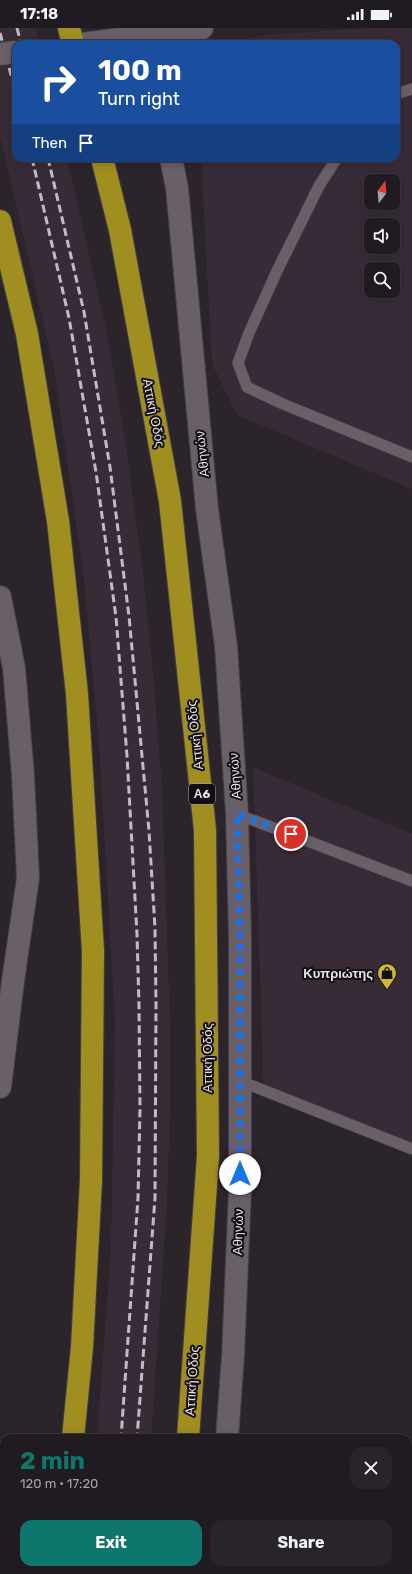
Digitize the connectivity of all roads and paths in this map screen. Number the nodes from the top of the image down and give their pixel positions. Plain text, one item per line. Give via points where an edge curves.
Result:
1 (69, 28) edge
2 (202, 28) edge
3 (177, 35) edge
4 (152, 36) edge
5 (72, 40) edge
6 (113, 40) edge
7 (12, 52) edge
8 (0, 54) edge
9 (412, 89) edge
10 (400, 93) edge
11 (103, 162) edge
12 (172, 162) edge
13 (180, 162) edge
14 (334, 162) edge
15 (177, 188) junction
16 (0, 220) edge
17 (412, 457) edge
18 (0, 597) edge
19 (237, 814) junction
20 (412, 881) edge
21 (240, 1081) junction
22 (0, 1087) edge
23 (412, 1149) edge
24 (73, 1434) edge
25 (188, 1434) edge
26 (227, 1434) edge

1 - 5 highway
2 - 3 street
3 - 4 street
4 - 6 street
7 - 8 street, bridge
9 - 10 lane
11 - 25 highway, Αττική Οδός / Α6 via 120,230 170,501 205,830 208,1156
12 - 15 street, Αθηνών
13 - 15 street, Αθηνών
14 - 17 lane via 319,186 280,264 238,363 247,387
15 - 19 street, Αθηνών via 207,509 226,646
16 - 24 highway via 27,334 58,521 77,694 93,951 91,1180 82,1346
18 - 22 street via 14,668 28,878
19 - 20 lane
19 - 21 street, Αθηνών
21 - 23 lane
21 - 26 street, Αθηνών via 240,1190

